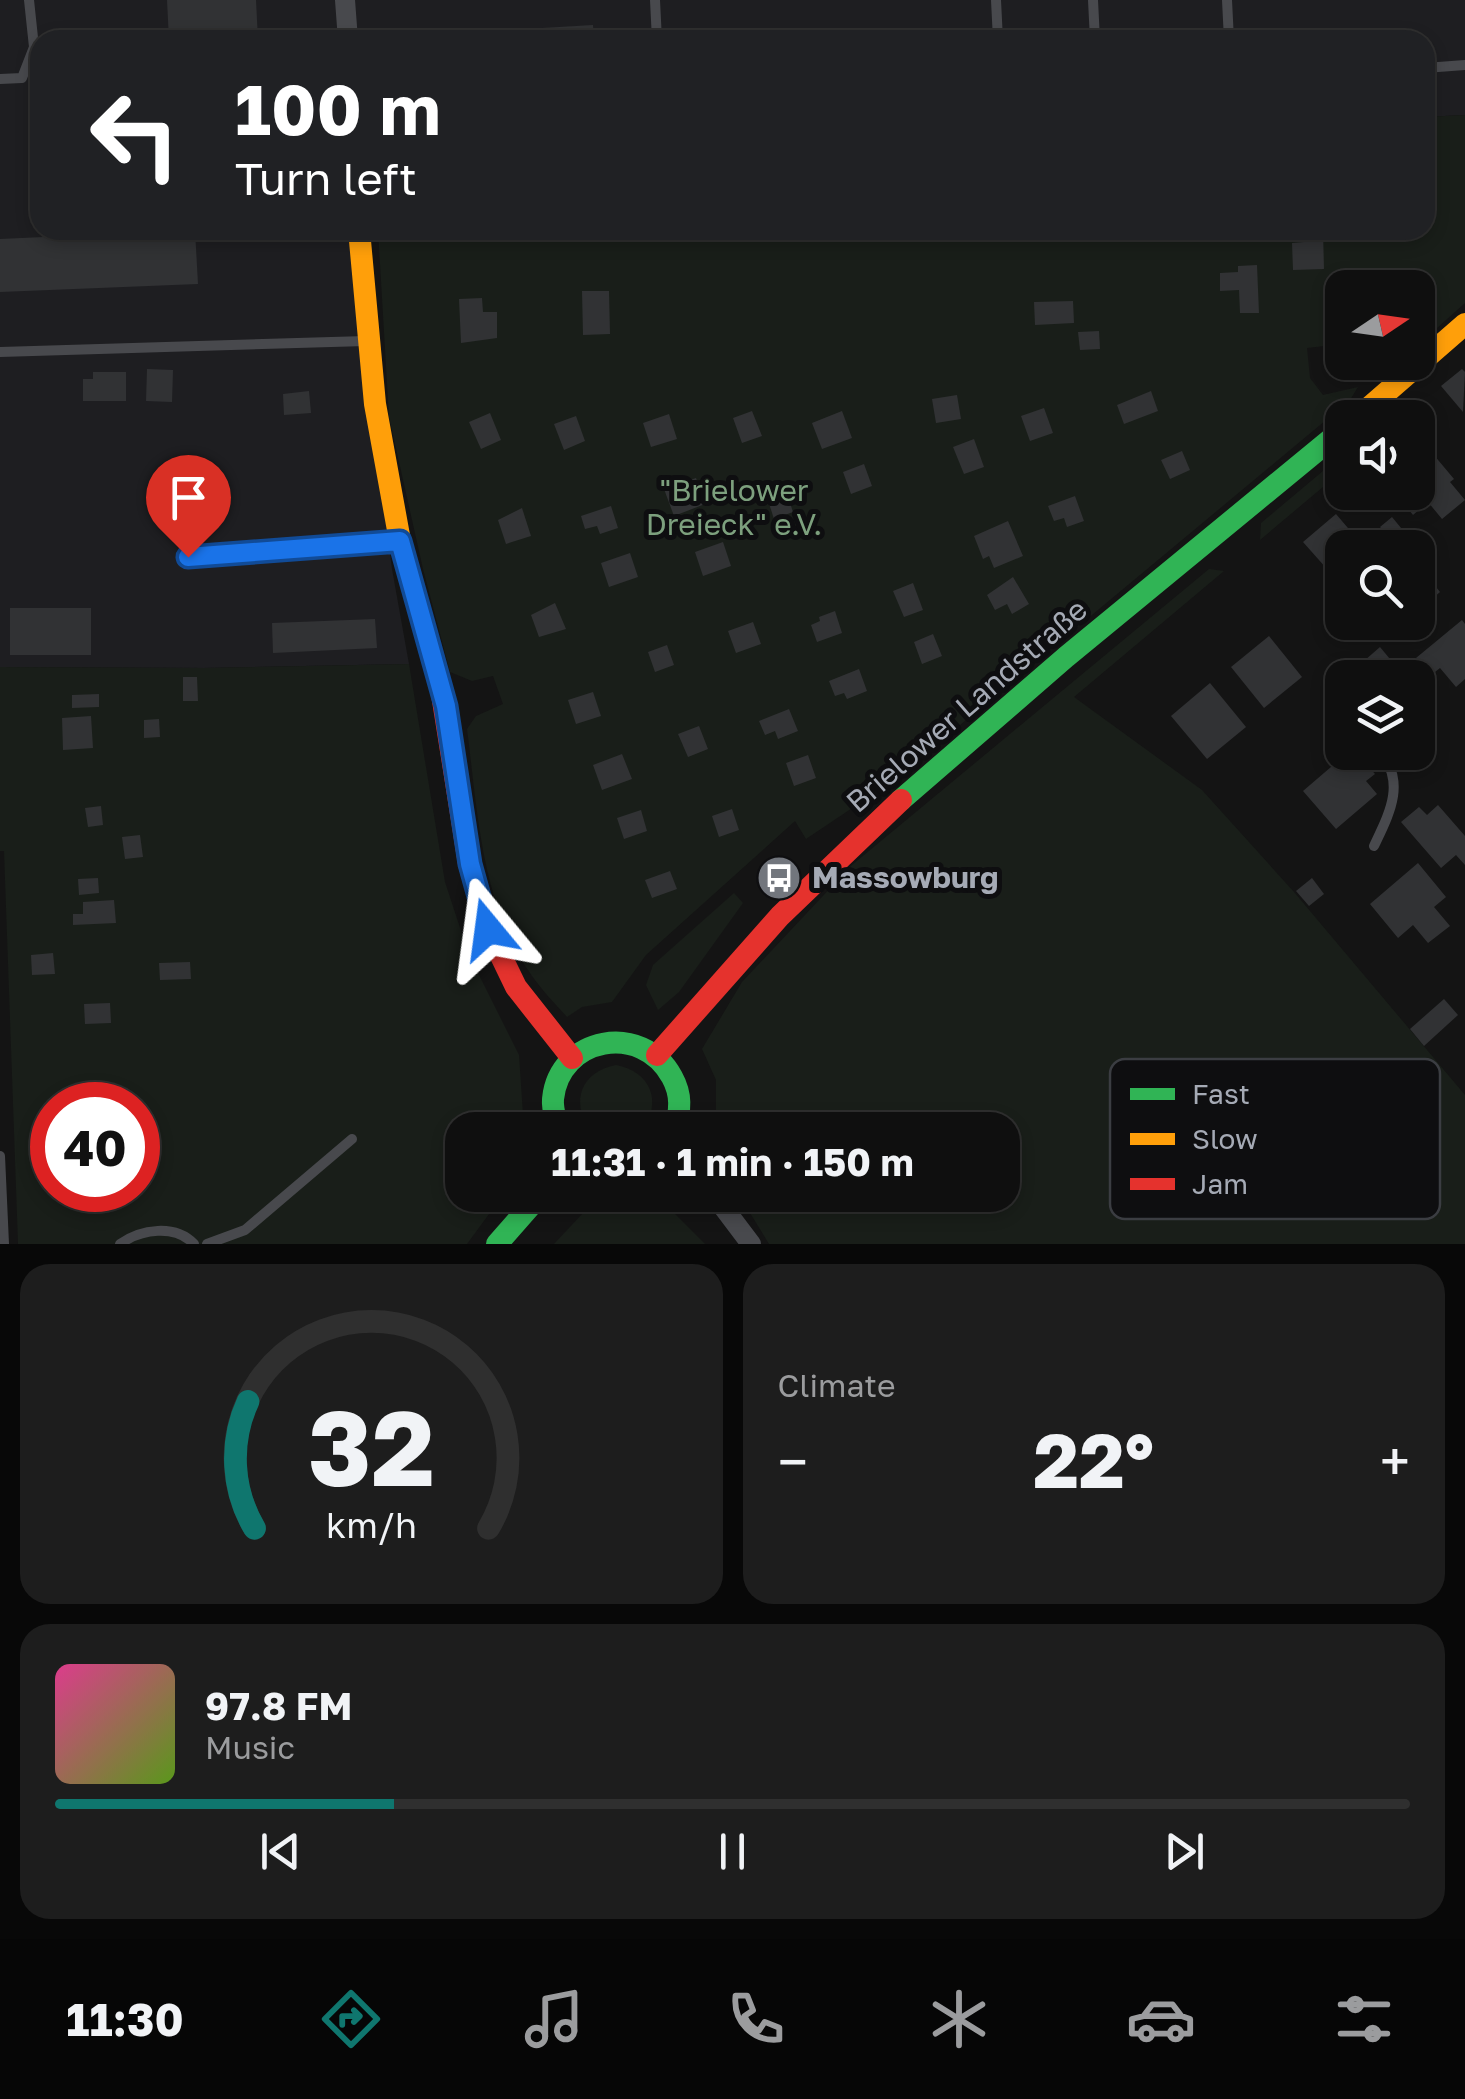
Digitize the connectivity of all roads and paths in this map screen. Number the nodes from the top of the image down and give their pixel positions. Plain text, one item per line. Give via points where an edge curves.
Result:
1 (30, 0) edge
2 (346, 0) edge
3 (655, 0) edge
4 (996, 0) edge
5 (1093, 0) edge
6 (1227, 0) edge
7 (33, 30) edge
8 (348, 30) edge
9 (656, 30) edge
10 (998, 30) edge
11 (1094, 30) edge
12 (1228, 30) edge
13 (30, 57) edge
14 (1465, 65) edge
15 (1435, 67) edge
16 (0, 80) edge
17 (360, 240) edge
18 (1463, 327) edge
19 (368, 341) junction
20 (0, 352) edge
21 (1378, 400) edge
22 (1325, 444) edge
23 (400, 541) junction
24 (188, 557) dead end
25 (1392, 770) edge
26 (1374, 846) dead end
27 (657, 1055) junction
28 (572, 1058) junction
29 (554, 1112) edge
30 (678, 1112) edge
31 (352, 1138) dead end
32 (0, 1156) edge
33 (525, 1212) edge
34 (727, 1212) edge
35 (4, 1244) edge
36 (120, 1244) edge
37 (194, 1244) edge
38 (207, 1244) edge
39 (497, 1244) edge
40 (751, 1244) edge

1 - 7 lane
2 - 8 street
3 - 9 lane
4 - 10 lane
5 - 11 lane
6 - 12 lane
13 - 16 lane via 22,78
14 - 15 lane
17 - 19 main road
18 - 21 main road
19 - 20 lane
19 - 23 main road
22 - 27 main road, Brielower Landstraße via 870,828 743,956
23 - 24 lane
23 - 28 main road via 446,706 470,864 488,929 516,987
25 - 26 lane via 1392,804
27 - 28 main road via 623,1041 604,1042
27 - 30 main road via 674,1076
28 - 29 main road via 555,1088
31 - 38 lane via 245,1230
32 - 35 lane
33 - 39 main road
34 - 40 street
36 - 37 lane via 157,1230

